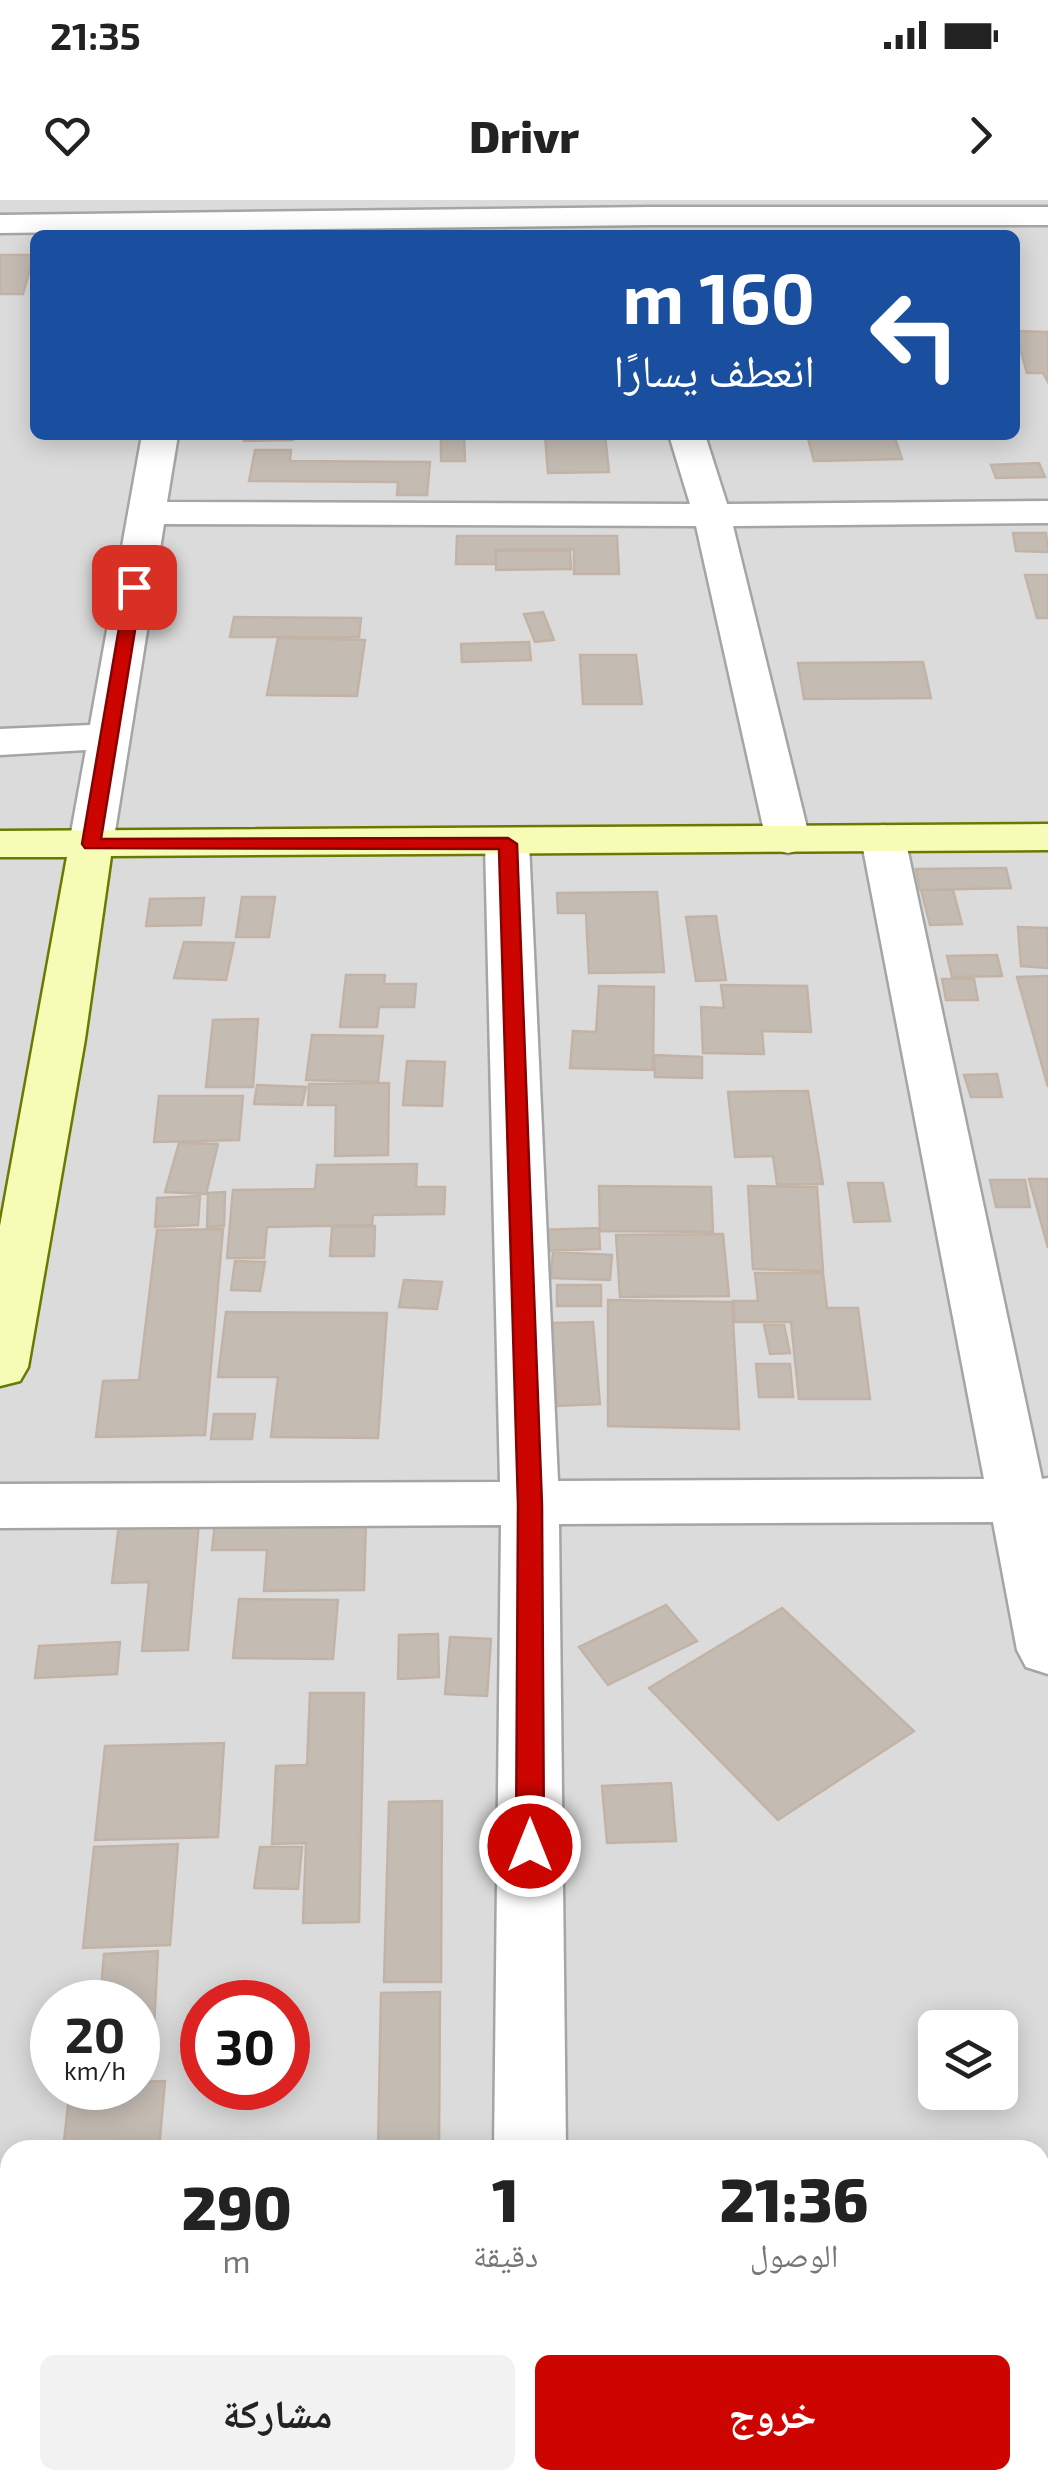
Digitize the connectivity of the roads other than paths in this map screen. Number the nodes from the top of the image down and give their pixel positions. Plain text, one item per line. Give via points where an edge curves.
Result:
1 (1048, 216) edge
2 (650, 217) edge
3 (196, 219) edge
4 (0, 224) edge
5 (159, 440) edge
6 (689, 440) edge
7 (1048, 512) edge
8 (146, 513) junction
9 (712, 515) junction
10 (110, 736) junction
11 (0, 742) edge
12 (1048, 837) edge
13 (883, 838) junction
14 (788, 840) junction
15 (0, 844) edge
16 (91, 844) junction
17 (508, 844) junction
18 (0, 1367) edge
19 (1032, 1501) edge
20 (530, 1505) junction
21 (0, 1506) edge
22 (1048, 1650) edge
23 (530, 2140) edge

1 - 2 street
2 - 3 street
3 - 4 street
5 - 8 street
6 - 9 street
7 - 9 street
8 - 9 street
8 - 10 street
9 - 14 street
10 - 11 street
10 - 16 street
12 - 13 main road
13 - 14 main road
13 - 19 street
14 - 17 main road
15 - 16 main road
16 - 17 main road
16 - 18 main road
17 - 20 street
19 - 20 street
19 - 22 street
20 - 21 street
20 - 23 street

